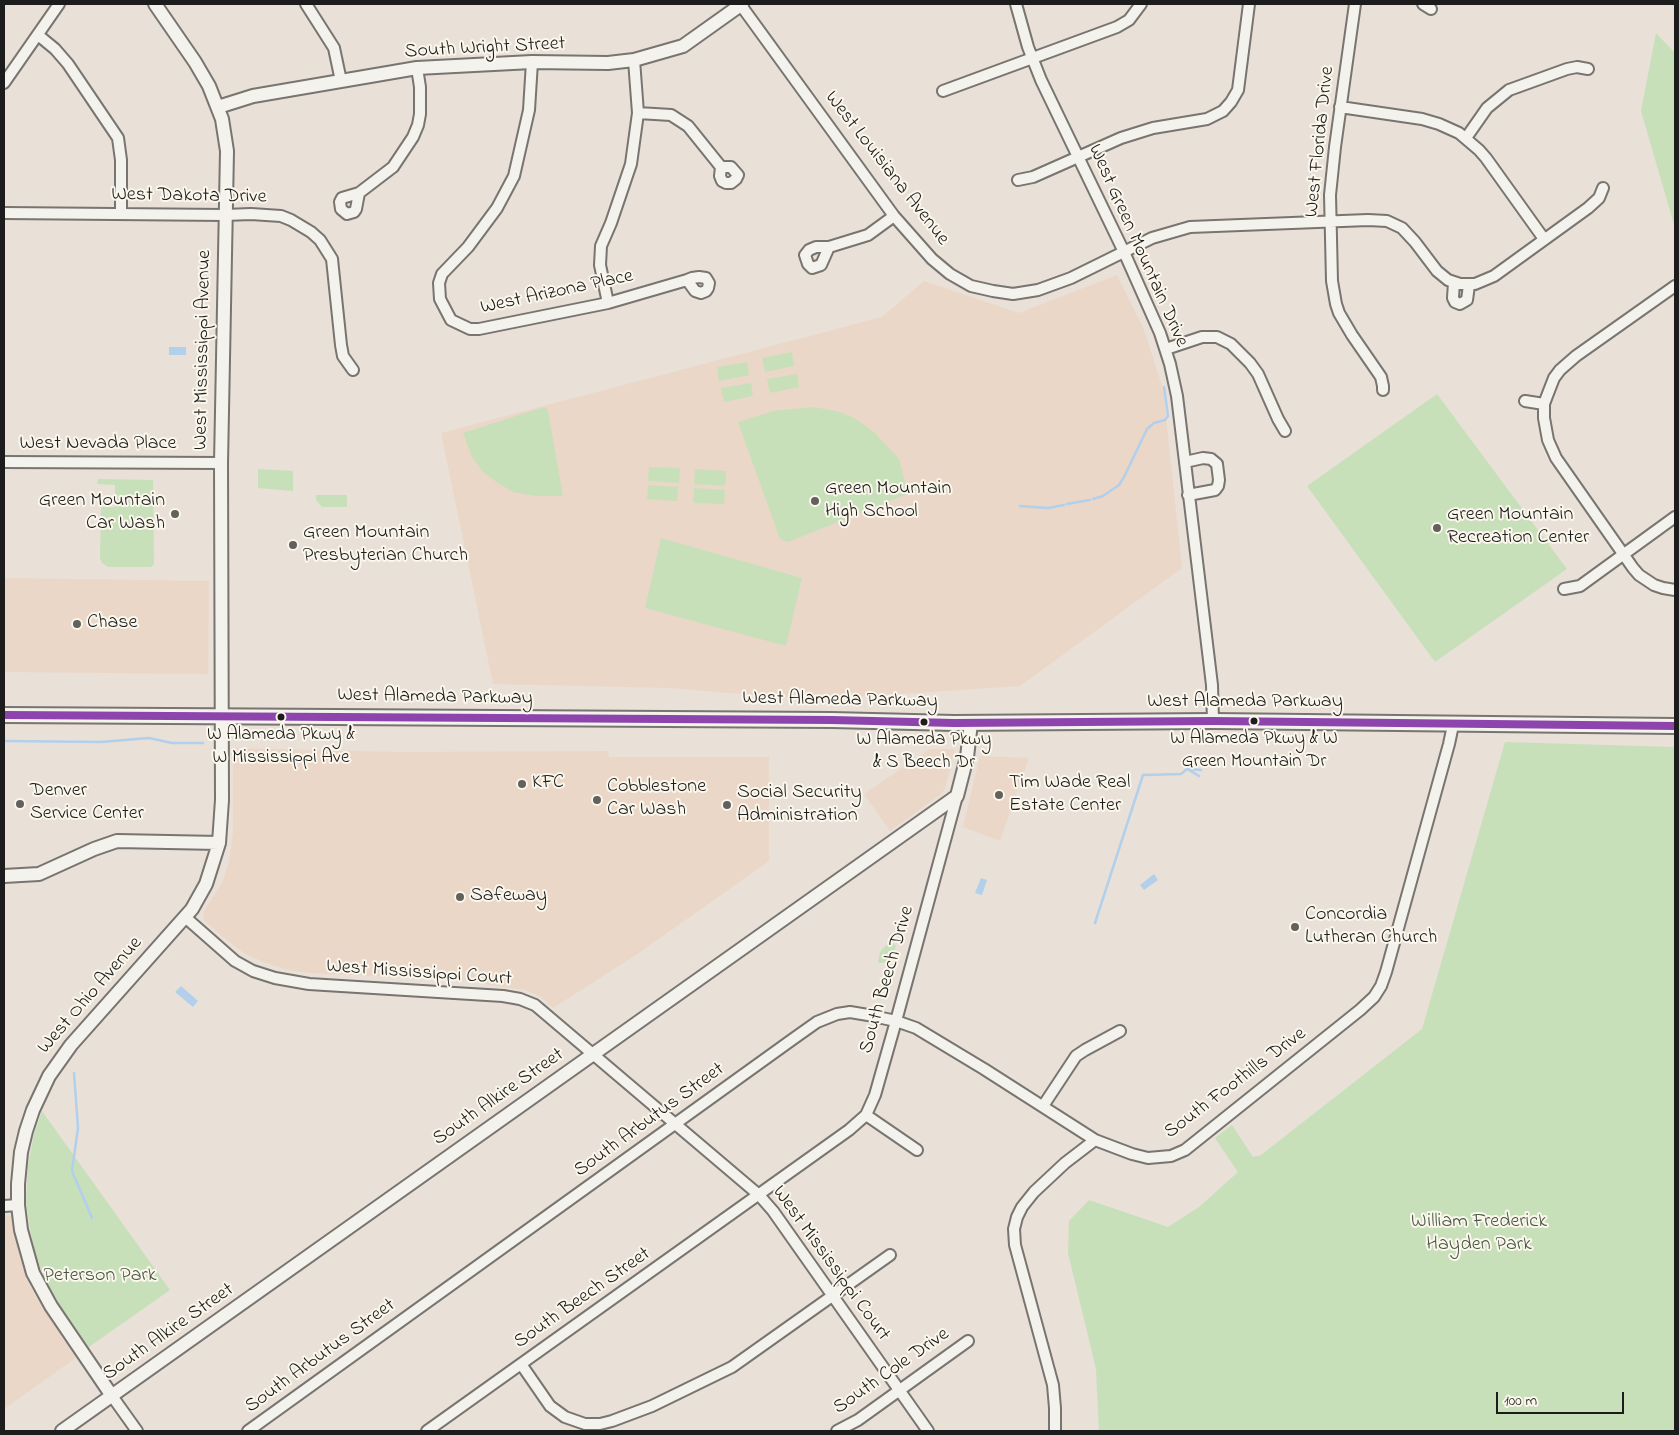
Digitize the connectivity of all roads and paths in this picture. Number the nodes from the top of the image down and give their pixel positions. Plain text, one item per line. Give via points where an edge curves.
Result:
1 (59, 4) edge
2 (155, 4) edge
3 (306, 4) edge
4 (741, 4) edge
5 (1016, 4) edge
6 (1141, 4) edge
7 (1250, 4) edge
8 (1356, 4) edge
9 (38, 35) junction
10 (1032, 59) junction
11 (634, 60) junction
12 (532, 62) junction
13 (417, 68) junction
14 (1588, 69) dead end
15 (341, 81) junction
16 (4, 83) edge
17 (943, 91) dead end
18 (218, 107) junction
19 (1340, 107) junction
20 (638, 112) junction
21 (1466, 138) junction
22 (1078, 156) junction
23 (721, 167) dead end
24 (1018, 180) dead end
25 (1603, 188) dead end
26 (359, 193) dead end
27 (4, 213) edge
28 (121, 214) junction
29 (225, 215) junction
30 (894, 216) junction
31 (1330, 221) junction
32 (1544, 239) junction
33 (829, 247) dead end
34 (1124, 252) junction
35 (687, 280) dead end
36 (1454, 282) junction
37 (1469, 285) junction
38 (1675, 286) edge
39 (608, 303) junction
40 (1232, 332) dead end
41 (1227, 342) junction
42 (1166, 349) junction
43 (352, 370) dead end
44 (1383, 390) dead end
45 (1525, 401) dead end
46 (1544, 404) junction
47 (1286, 431) dead end
48 (4, 462) edge
49 (1185, 462) junction
50 (221, 463) junction
51 (1188, 495) junction
52 (1675, 517) edge
53 (1624, 556) junction
54 (1564, 589) dead end
55 (1675, 590) edge
56 (4, 715) edge
57 (221, 715) junction
58 (1213, 721) junction
59 (972, 723) junction
60 (1453, 725) junction
61 (1675, 726) edge
62 (958, 796) junction
63 (219, 843) junction
64 (4, 876) edge
65 (185, 917) junction
66 (896, 1021) junction
67 (1120, 1031) dead end
68 (594, 1054) junction
69 (1043, 1106) junction
70 (866, 1115) junction
71 (676, 1124) junction
72 (1095, 1140) junction
73 (917, 1150) dead end
74 (759, 1195) junction
75 (18, 1205) junction
76 (4, 1206) edge
77 (890, 1255) dead end
78 (832, 1296) junction
79 (968, 1341) dead end
80 (521, 1364) junction
81 (899, 1389) junction
82 (112, 1396) junction
83 (62, 1431) edge
84 (137, 1431) edge
85 (248, 1431) edge
86 (427, 1431) edge
87 (837, 1431) edge
88 (928, 1431) edge
89 (1055, 1431) edge

1 - 9 street
2 - 18 street, West Mississippi Avenue via 203,74
3 - 15 street via 334,48
4 - 11 street, South Wright Street via 682,46
4 - 30 street, West Louisiana Avenue
5 - 10 street, West Green Mountain Drive
6 - 10 street via 1124,24
7 - 22 street via 1238,90 1228,107 1207,119 1152,128
8 - 19 street, West Florida Drive
9 - 16 street
9 - 28 street via 61,56 118,138
10 - 17 street
10 - 22 street, West Green Mountain Drive
11 - 12 street, South Wright Street
11 - 20 street
12 - 13 street, South Wright Street
12 - 39 street, West Arizona Place via 528,110 514,176 498,208 442,274 440,299 451,320 479,329
13 - 15 street, South Wright Street
13 - 26 street via 420,114 413,137 393,167
14 - 21 street via 1567,69 1509,90 1487,108
15 - 18 street, South Wright Street via 253,96
18 - 29 street, West Mississippi Avenue via 227,150
19 - 21 street via 1422,119
19 - 31 street, West Florida Drive via 1331,180
20 - 23 street via 671,114 688,126
20 - 39 street via 631,164 601,246 600,265
21 - 32 street via 1495,168
22 - 24 street via 1033,177
22 - 34 street, West Green Mountain Drive
25 - 32 street via 1595,202
27 - 28 street, West Dakota Drive
28 - 29 street, West Dakota Drive
29 - 43 street, West Dakota Drive via 281,216 302,225 320,240 332,259 341,345 343,356
29 - 50 street, West Mississippi Avenue
30 - 33 street via 868,235
30 - 34 street, West Louisiana Avenue via 932,259 950,274 971,286 993,291 1013,294 1038,290
31 - 34 street, West Louisiana Avenue via 1190,227 1157,236
31 - 36 street, West Louisiana Avenue via 1378,220 1394,224 1409,234 1442,276
31 - 44 street, West Florida Drive via 1336,304 1343,322 1383,382
32 - 37 street via 1494,276
34 - 42 street, West Green Mountain Drive
35 - 39 street, West Arizona Place
36 - 37 street
36 - 37 street via 1453,298 1460,304 1467,300
38 - 46 street via 1567,363 1554,378
40 - 41 street
41 - 42 street via 1217,337 1202,337
41 - 47 street via 1258,374
42 - 49 street, West Green Mountain Drive
45 - 46 street
46 - 53 street via 1548,440 1556,458
48 - 50 street, West Nevada Place
49 - 51 street, West Green Mountain Drive
49 - 51 street via 1211,459 1217,464 1219,480 1215,490
50 - 57 street, West Mississippi Avenue
51 - 58 street, West Green Mountain Drive via 1212,685
52 - 53 street
53 - 54 street via 1580,586
53 - 55 street via 1646,580
56 - 57 main road, West Alameda Parkway
57 - 59 main road, West Alameda Parkway
57 - 63 street, West Ohio Avenue
58 - 59 main road, West Alameda Parkway
58 - 60 main road, West Alameda Parkway
59 - 62 street, South Beech Drive
60 - 61 main road, West Alameda Parkway
60 - 72 street, South Foothills Drive via 1386,972 1374,997 1185,1150 1172,1156 1148,1158
62 - 66 street, South Beech Drive
62 - 68 street, South Alkire Street
63 - 64 street via 117,841 46,872
63 - 65 street, West Ohio Avenue via 202,893
65 - 68 street, West Mississippi Court via 236,960 265,976 309,984 520,999 543,1010
65 - 75 street, West Ohio Avenue via 71,1045 48,1076 26,1131 18,1173
66 - 69 street, South Arbutus Street via 916,1028
66 - 70 street, South Beech Drive
66 - 71 street, South Arbutus Street via 850,1012 828,1017
67 - 69 street via 1076,1056
68 - 71 street, West Mississippi Court
68 - 82 street, South Alkire Street
69 - 72 street, South Arbutus Street
70 - 73 street
70 - 74 street, South Beech Drive
71 - 74 street, West Mississippi Court
71 - 85 street, South Arbutus Street
72 - 89 street via 1030,1196 1019,1212 1014,1229 1018,1260 1053,1385
74 - 78 street, West Mississippi Court
74 - 80 street, South Beech Street
75 - 76 street
75 - 82 street, West Ohio Avenue via 24,1241 38,1282
77 - 78 street
78 - 80 street via 723,1371 652,1406 607,1423 580,1423 560,1414 550,1406
78 - 81 street, West Mississippi Court
79 - 81 street, South Cole Drive
80 - 86 street, South Beech Street
81 - 87 street, South Cole Drive via 858,1420
81 - 88 street, West Mississippi Court
82 - 83 street, South Alkire Street
82 - 84 street, West Ohio Avenue

